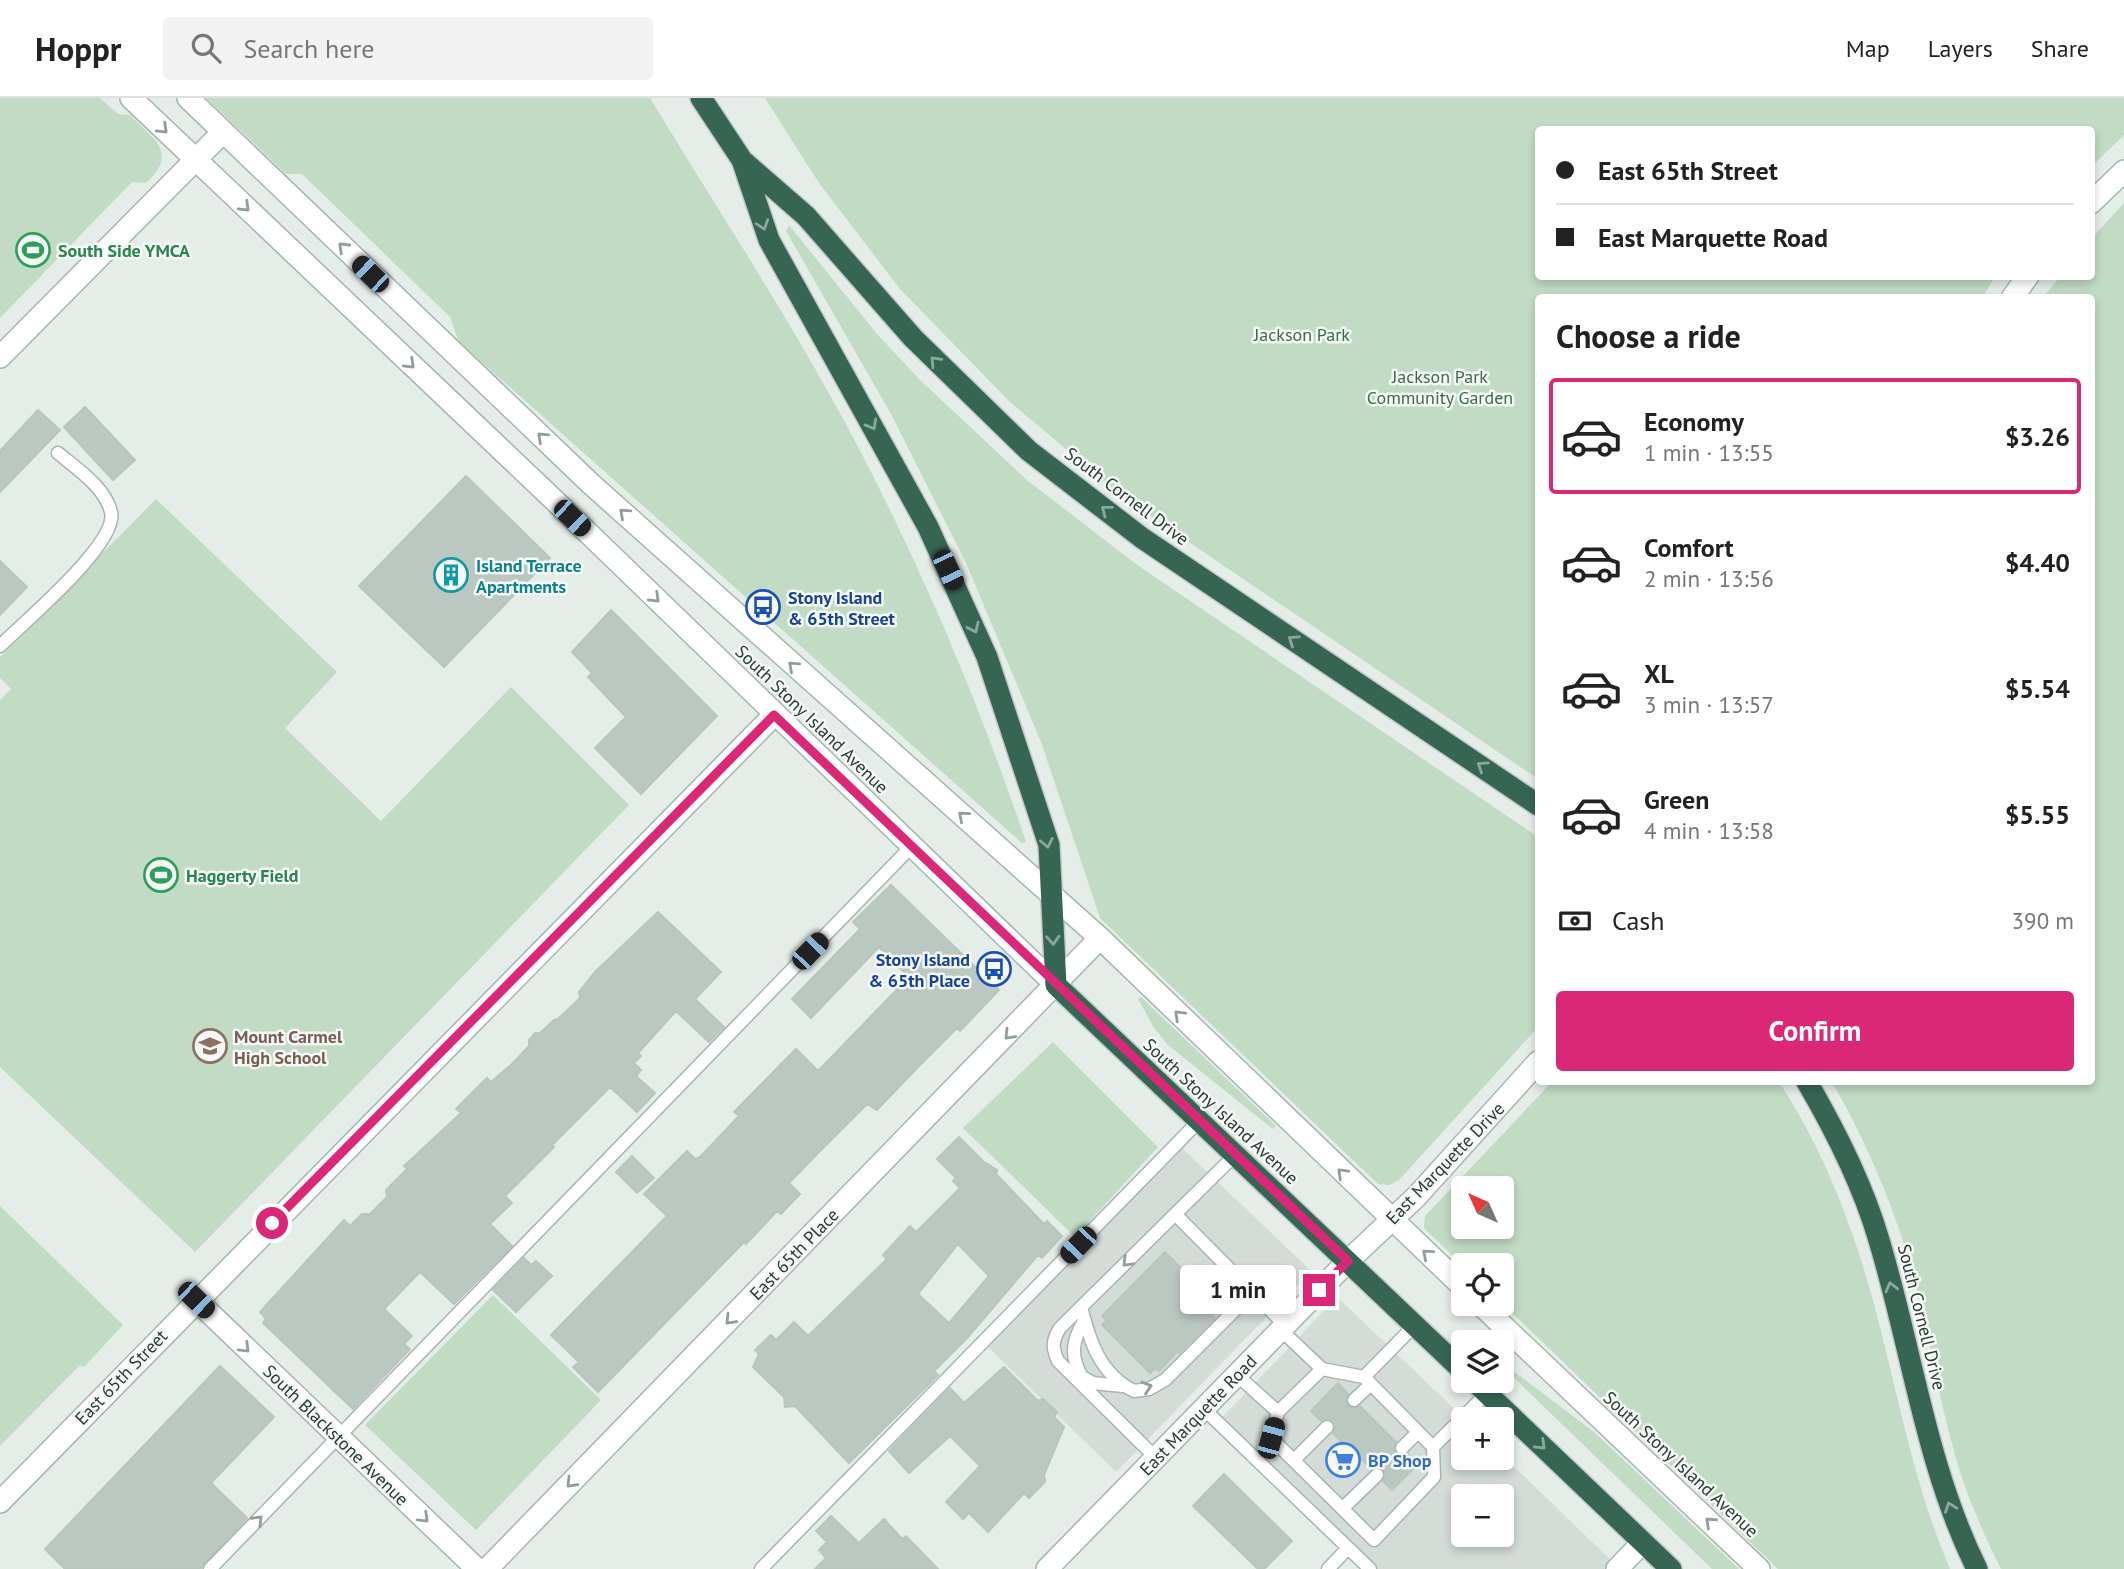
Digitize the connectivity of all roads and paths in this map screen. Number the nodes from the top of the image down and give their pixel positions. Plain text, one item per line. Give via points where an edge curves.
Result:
1 (131, 98) edge
2 (188, 98) edge
3 (701, 98) edge
4 (223, 131) junction
5 (196, 160) junction
6 (741, 160) junction
7 (2124, 171) edge
8 (2095, 198) edge
9 (0, 357) edge
10 (58, 453) dead end
11 (0, 646) edge
12 (774, 715) junction
13 (1535, 803) edge
14 (911, 847) junction
15 (1051, 895) junction
16 (1100, 938) junction
17 (1056, 985) junction
18 (1535, 1065) edge
19 (1809, 1085) edge
20 (1199, 1121) junction
21 (1235, 1155) junction
22 (1175, 1213) junction
23 (1391, 1221) junction
24 (1348, 1261) junction
25 (1451, 1276) edge
26 (1252, 1292) junction
27 (196, 1300) junction
28 (1081, 1307) junction
29 (1493, 1316) edge
30 (1084, 1321) junction
31 (1415, 1325) junction
32 (1283, 1327) junction
33 (1451, 1360) edge
34 (1322, 1369) junction
35 (1237, 1375) junction
36 (1367, 1380) junction
37 (1123, 1386) junction
38 (1475, 1393) edge
39 (1486, 1393) edge
40 (1354, 1400) dead end
41 (1204, 1409) junction
42 (1278, 1412) junction
43 (1327, 1427) dead end
44 (1418, 1432) junction
45 (339, 1437) junction
46 (1433, 1447) junction
47 (1402, 1448) dead end
48 (1156, 1458) junction
49 (1294, 1460) junction
50 (1377, 1475) dead end
51 (0, 1502) edge
52 (1343, 1508) junction
53 (1643, 1542) junction
54 (1348, 1548) junction
55 (211, 1569) edge
56 (477, 1569) edge
57 (487, 1569) edge
58 (761, 1569) edge
59 (1047, 1569) edge
60 (1328, 1569) edge
61 (1370, 1569) edge
62 (1617, 1569) edge
63 (1671, 1569) edge
64 (1759, 1569) edge
65 (1977, 1569) edge

1 -> 5 street, South Stony Island Avenue
2 - 4 street, South Stony Island Avenue
3 - 6 highway, South Cornell Drive
4 - 5 street
15 -> 4 street, South Stony Island Avenue via 591,484
5 - 9 street
5 -> 12 street, South Stony Island Avenue
13 -> 6 highway, South Cornell Drive via 1142,538 1029,451 913,338 806,216
6 -> 15 highway, South Cornell Drive via 769,240 928,527 987,657 1049,845
7 - 8 street
10 - 11 lane via 106,498 111,528 95,553
12 - 14 street, South Stony Island Avenue
12 - 27 street, East 65th Street
14 - 17 street, South Stony Island Avenue
14 - 45 lane
15 - 16 street, South Stony Island Avenue
15 -> 17 highway, South Cornell Drive
16 - 17 street, East 65th Place
23 -> 16 street, South Stony Island Avenue
17 - 20 highway, South Stony Island Avenue
17 -> 57 street, East 65th Place
18 - 23 street, East Marquette Drive
65 -> 19 highway, South Cornell Drive via 1938,1476 1878,1236 1849,1163
20 - 21 highway, South Stony Island Avenue
20 - 58 lane
21 - 22 lane
21 - 24 highway, South Stony Island Avenue
22 - 26 lane
22 -> 28 lane
23 - 24 street, East Marquette Drive
25 -> 23 street, South Stony Island Avenue
24 - 31 highway, South Stony Island Avenue
24 - 32 street, East Marquette Road
26 - 32 lane
37 -> 26 lane via 1134,1391 1149,1389 1165,1380
27 -> 45 street, South Blackstone Avenue
27 - 51 street, East 65th Street
28 - 30 lane
28 - 48 lane via 1053,1338 1058,1361
64 -> 29 street, South Stony Island Avenue
30 - 37 lane via 1098,1358
30 - 37 lane via 1073,1339 1082,1377 1093,1383
31 - 33 highway, South Stony Island Avenue
31 - 36 lane
32 - 34 lane
32 - 35 street, East Marquette Road
34 - 36 lane
34 - 42 lane
35 - 41 street, East Marquette Road
35 - 42 lane
36 - 40 lane
36 - 44 lane
38 - 46 lane
39 -> 53 highway
41 - 48 street, East Marquette Road
41 - 54 lane
42 - 49 lane via 1271,1438
43 - 49 lane
44 - 46 lane
44 - 47 lane
55 -> 45 lane
45 -> 56 street, South Blackstone Avenue
46 - 52 lane via 1434,1477 1374,1539
48 - 59 street, East Marquette Road
49 - 52 lane
50 - 52 lane
53 - 62 street
53 - 63 highway
54 - 60 lane
54 - 61 lane

